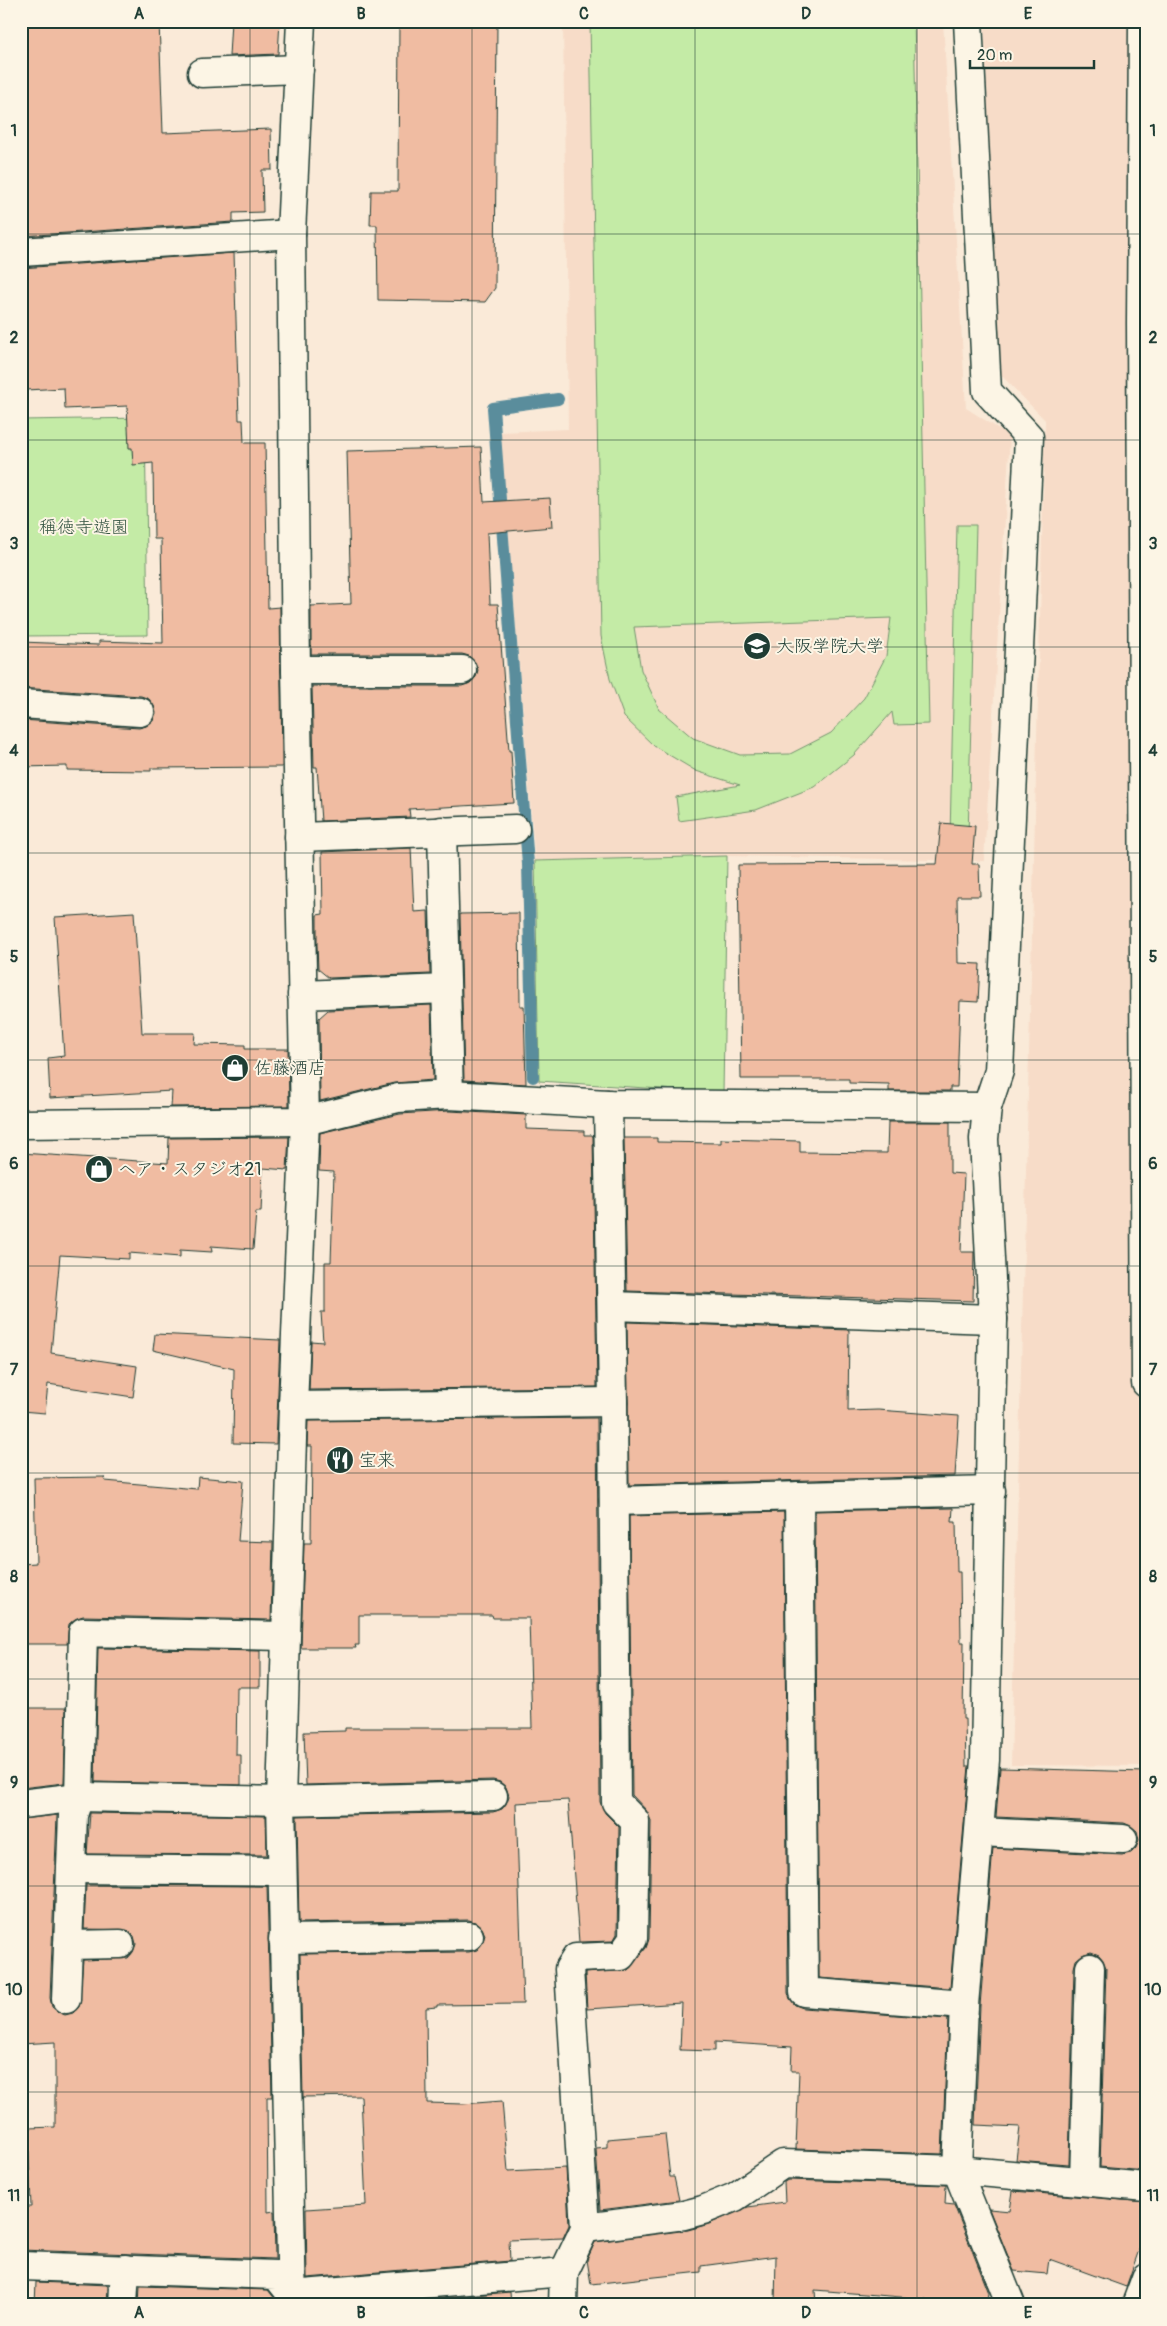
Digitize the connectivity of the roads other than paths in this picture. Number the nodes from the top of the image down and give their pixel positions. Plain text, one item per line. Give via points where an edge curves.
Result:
1 (301, 21) edge
2 (968, 21) edge
3 (1143, 21) edge
4 (299, 69) junction
5 (202, 73) dead end
6 (291, 234) junction
7 (21, 252) edge
8 (296, 670) junction
9 (462, 670) dead end
10 (21, 704) edge
11 (140, 712) dead end
12 (515, 829) dead end
13 (442, 831) junction
14 (299, 836) junction
15 (446, 989) junction
16 (302, 995) junction
17 (449, 1095) junction
18 (608, 1104) junction
19 (987, 1107) junction
20 (22, 1119) edge
21 (305, 1121) junction
22 (612, 1306) junction
23 (994, 1319) junction
24 (1146, 1383) edge
25 (614, 1402) junction
26 (293, 1406) junction
27 (991, 1491) junction
28 (799, 1496) junction
29 (614, 1501) junction
30 (285, 1636) junction
31 (494, 1796) dead end
32 (79, 1797) junction
33 (281, 1801) junction
34 (21, 1804) edge
35 (979, 1832) junction
36 (1123, 1839) dead end
37 (71, 1869) junction
38 (282, 1871) junction
39 (469, 1936) dead end
40 (283, 1939) junction
41 (120, 1944) dead end
42 (68, 1945) junction
43 (1090, 1968) dead end
44 (66, 1999) dead end
45 (964, 2005) junction
46 (956, 2170) junction
47 (1084, 2181) junction
48 (1146, 2187) edge
49 (585, 2228) junction
50 (21, 2266) edge
51 (125, 2269) junction
52 (564, 2272) junction
53 (1146, 2278) edge
54 (292, 2300) edge
55 (123, 2305) edge
56 (563, 2305) edge
57 (1011, 2305) edge
58 (1136, 2305) edge

1 - 4 street
2 - 19 street via 987,390 1029,437 999,1071
3 - 24 street via 1141,323
4 - 5 street
4 - 6 street
6 - 7 street
6 - 8 street
8 - 9 street
8 - 14 street
10 - 11 street
12 - 13 street
13 - 14 street
13 - 15 street
14 - 16 street
15 - 16 street
15 - 17 street
16 - 21 street
17 - 18 street
17 - 21 street via 398,1098
18 - 19 street
18 - 22 street
19 - 23 street via 984,1139
20 - 21 street
21 - 26 street
22 - 23 street
22 - 25 street
23 - 27 street
25 - 26 street
25 - 29 street
26 - 30 street
27 - 28 street
27 - 35 street via 985,1760
28 - 29 street
28 - 45 street via 804,1992
29 - 49 street via 616,1802 635,1821 633,1938 621,1956 576,1958 569,1969
30 - 32 street via 82,1632
30 - 33 street
31 - 33 street
32 - 33 street
32 - 34 street
32 - 37 street via 73,1815
33 - 38 street
35 - 36 street
35 - 45 street
37 - 38 street
37 - 42 street
38 - 40 street
39 - 40 street
40 - 54 street
41 - 42 street
42 - 44 street
43 - 47 street
45 - 46 street
46 - 47 street
46 - 49 street via 783,2164 735,2197 703,2210
46 - 57 street
47 - 48 street
49 - 52 street
50 - 51 street
51 - 54 street via 276,2275
51 - 55 street
52 - 54 street
52 - 56 street
53 - 58 street

